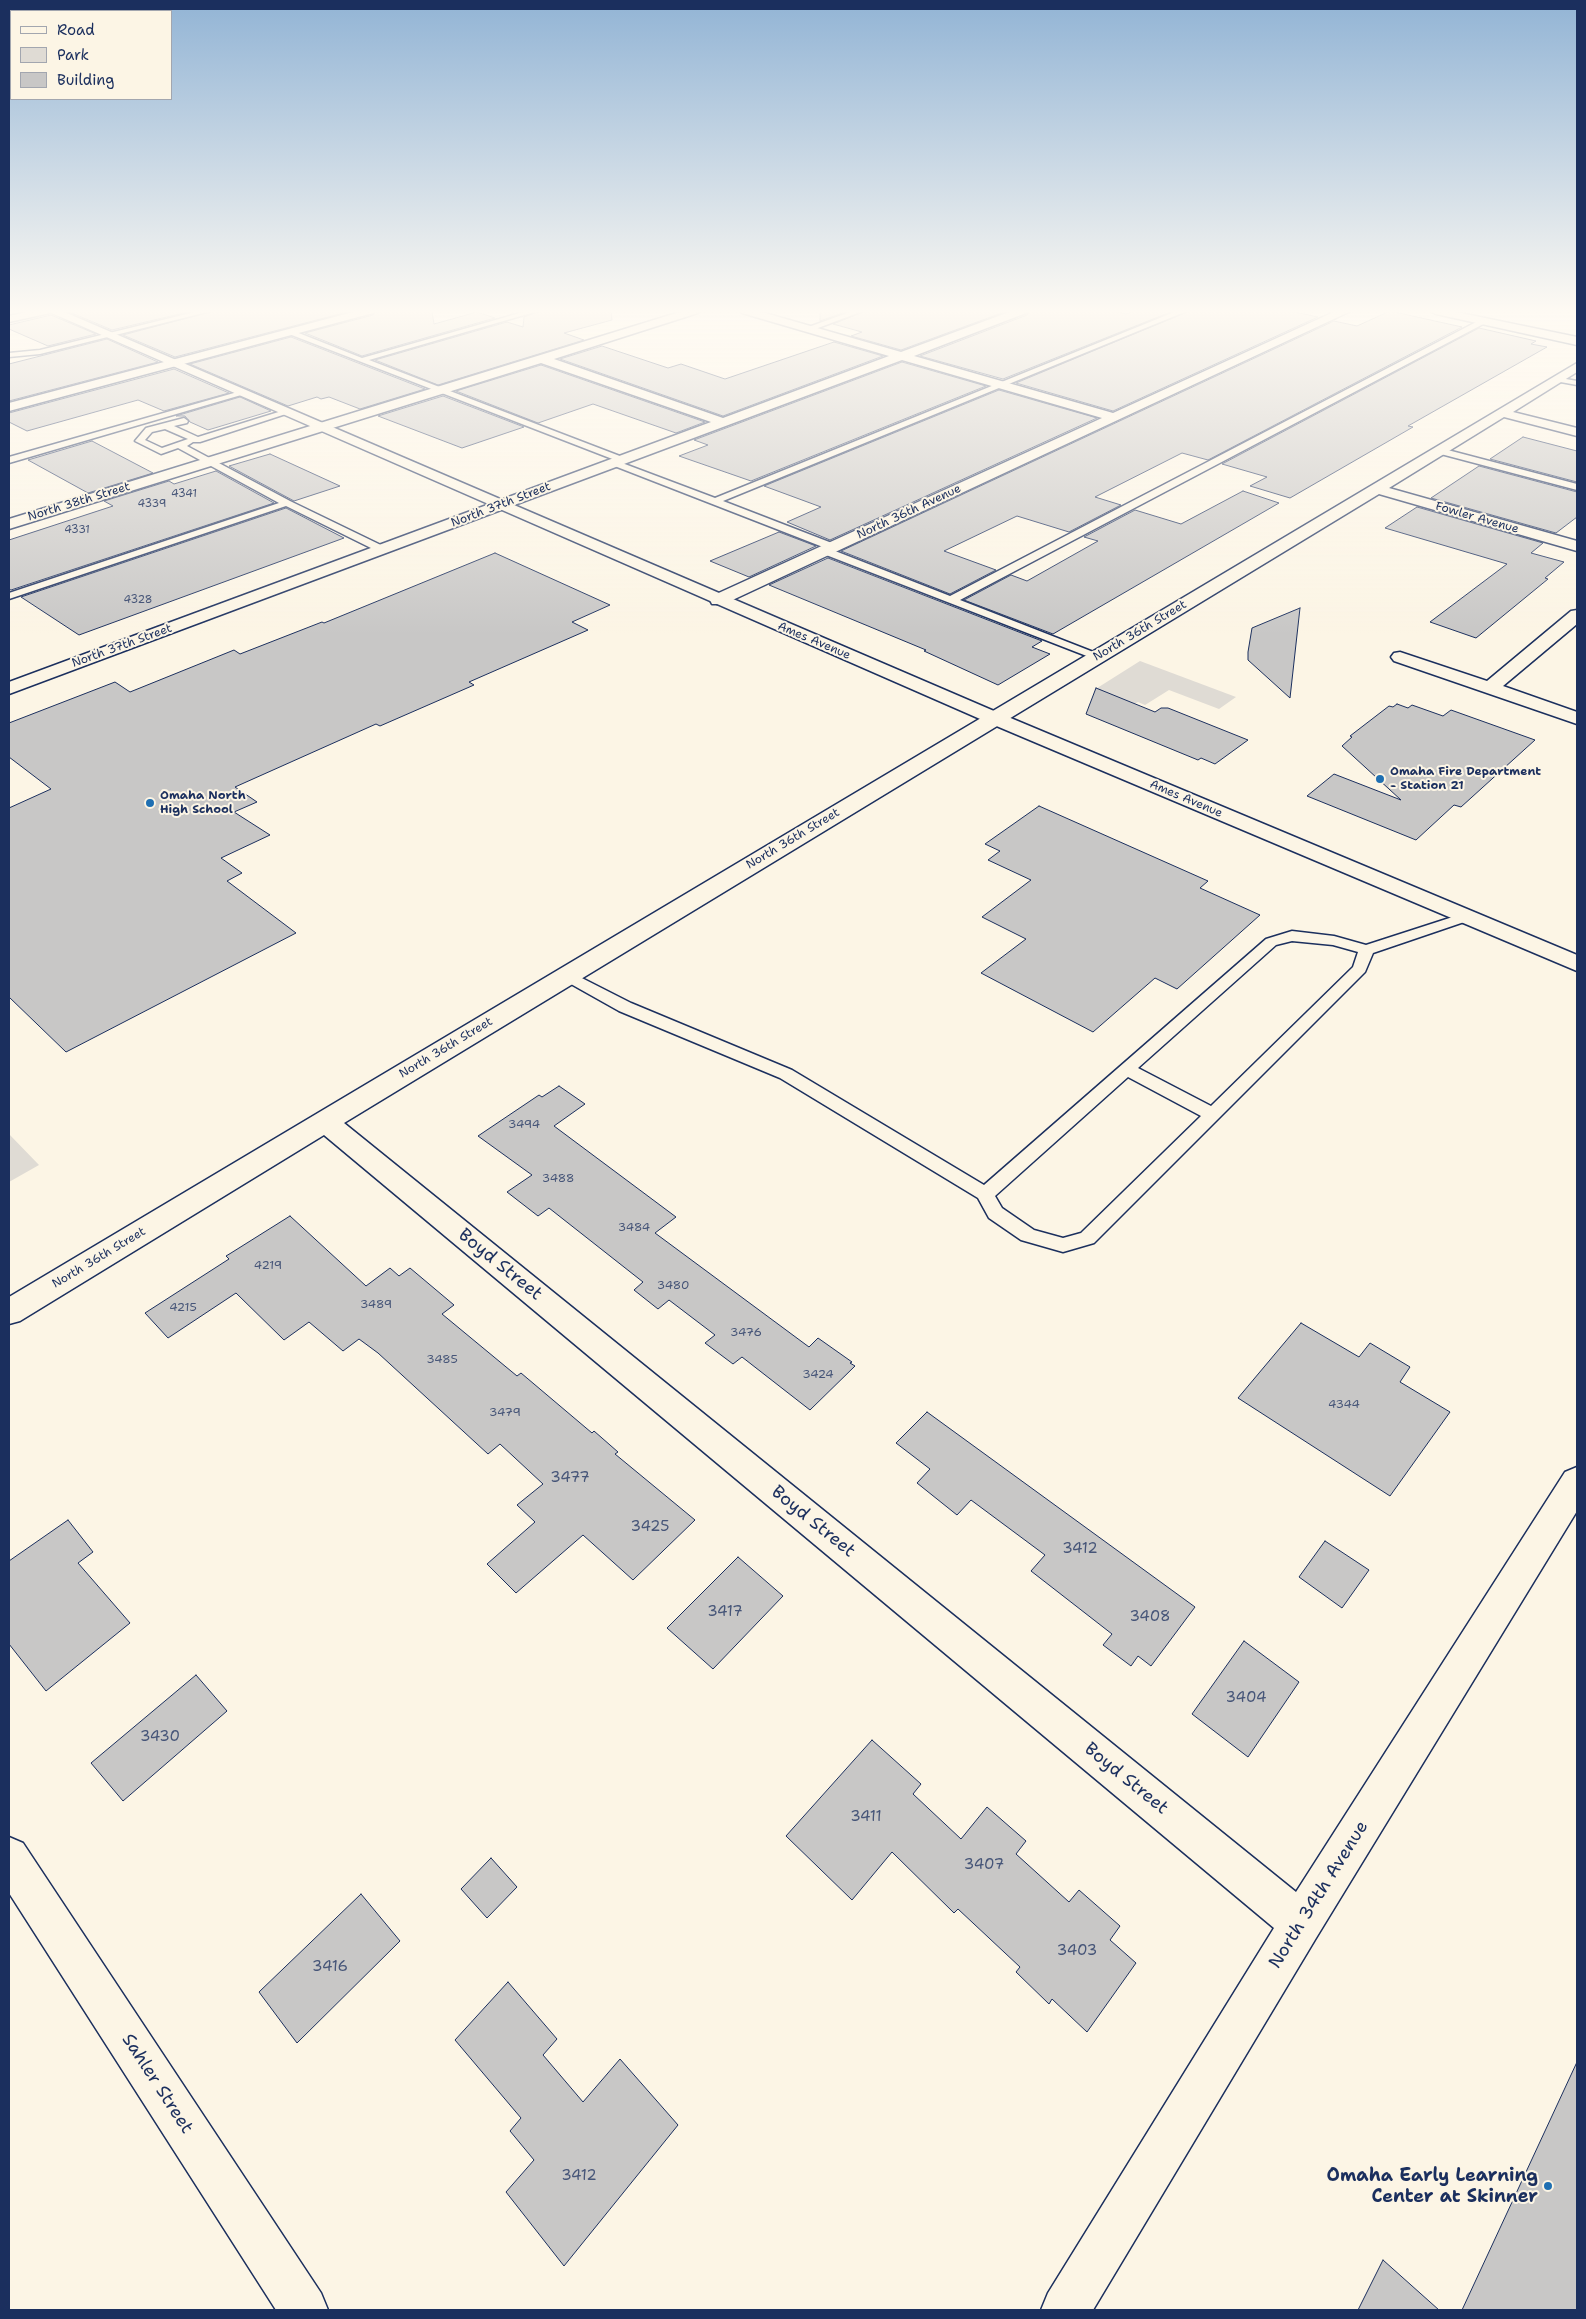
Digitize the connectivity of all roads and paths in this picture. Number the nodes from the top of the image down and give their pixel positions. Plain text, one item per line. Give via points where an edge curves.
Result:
1 (156, 419) edge
2 (190, 419) edge
3 (252, 419) edge
4 (305, 419) edge
5 (343, 419) edge
6 (512, 419) edge
7 (715, 419) edge
8 (730, 419) edge
9 (918, 419) edge
10 (1108, 419) edge
11 (1298, 419) edge
12 (1492, 419) edge
13 (1527, 419) edge
14 (144, 422) junction
15 (723, 422) junction
16 (321, 426) junction
17 (162, 427) junction
18 (1577, 432) edge
19 (197, 440) junction
20 (179, 445) junction
21 (1440, 451) junction
22 (9, 460) edge
23 (618, 461) junction
24 (209, 462) junction
25 (1577, 487) edge
26 (1377, 489) junction
27 (716, 502) junction
28 (287, 503) junction
29 (503, 505) junction
30 (9, 524) edge
31 (1577, 546) edge
32 (829, 549) junction
33 (383, 550) junction
34 (9, 596) edge
35 (718, 600) junction
36 (951, 600) junction
37 (1577, 615) edge
38 (1097, 657) junction
39 (1400, 657) dead end
40 (9, 688) edge
41 (1490, 688) junction
42 (994, 718) junction
43 (1577, 718) edge
44 (1466, 917) junction
45 (1366, 950) junction
46 (1577, 964) edge
47 (567, 976) junction
48 (1127, 1069) junction
49 (1212, 1114) junction
50 (324, 1121) junction
51 (985, 1194) junction
52 (9, 1312) edge
53 (1577, 1482) edge
54 (9, 1857) edge
55 (1301, 1923) junction
56 (304, 2310) edge
57 (1065, 2310) edge

1 - 14 lane
2 - 17 lane
3 - 19 lane via 206,432 207,437
4 - 16 street, Ames Avenue
5 - 16 street, North 38th Street
6 - 23 lane
7 - 15 street
8 - 15 street, North 37th Street
9 - 27 lane
10 - 32 street, North 36th Avenue
11 - 36 lane
12 - 21 street, North 36th Street
13 - 18 street
14 - 17 lane
14 - 22 lane
15 - 23 street, North 37th Street
16 - 24 street, North 38th Street
16 - 29 street, Ames Avenue
17 - 19 lane
17 - 20 lane via 149,430 139,441 161,451
19 - 20 lane
20 - 24 lane
21 - 25 lane
21 - 26 street, North 36th Street
23 - 27 lane
23 - 29 street, North 37th Street
24 - 28 lane
24 - 30 street, North 38th Street
26 - 31 street, Fowler Avenue
26 - 38 street, North 36th Street
27 - 32 lane
28 - 33 lane
28 - 34 lane
29 - 33 street, North 37th Street
29 - 35 street, Ames Avenue
32 - 35 street, North 36th Avenue
32 - 36 lane
33 - 40 street, North 37th Street
35 - 42 street, Ames Avenue
36 - 38 lane
37 - 41 street
38 - 42 street, North 36th Street
39 - 41 street
41 - 43 street
42 - 44 street, Ames Avenue
42 - 47 street, North 36th Street
44 - 45 lane
44 - 46 street, Ames Avenue
45 - 48 lane via 1334,941 1292,936 1271,942
45 - 49 lane via 1360,969
47 - 50 street, North 36th Street
47 - 51 lane via 625,1007 786,1074
48 - 49 lane
48 - 51 lane
49 - 51 lane via 1087,1238 1063,1245 1028,1235 995,1213
50 - 52 street, North 36th Street
50 - 55 street, Boyd Street
53 - 55 street, North 34th Avenue
54 - 56 street, Sahler Street
55 - 57 street, North 34th Avenue

